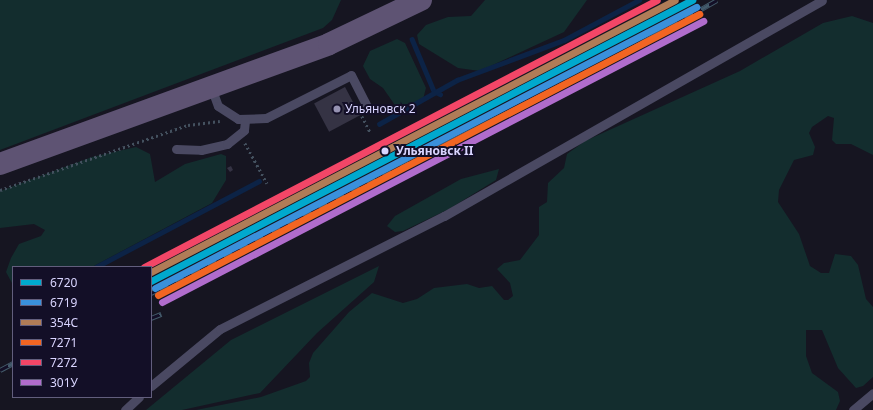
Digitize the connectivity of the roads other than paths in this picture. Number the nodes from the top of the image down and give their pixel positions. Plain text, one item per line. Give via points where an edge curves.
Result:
1 (421, 0) edge
2 (822, 0) edge
3 (210, 86) junction
4 (366, 105) dead end
5 (245, 120) junction
6 (176, 149) dead end
7 (0, 164) edge
8 (152, 385) edge
9 (873, 393) edge
10 (138, 398) edge
11 (125, 410) edge
12 (853, 410) edge

1 - 3 main road via 329,44
2 - 8 lane via 444,216 220,329
3 - 5 lane via 218,106 230,117
3 - 7 main road
4 - 5 lane via 351,75 266,118
5 - 6 lane via 244,130 227,144 201,150
9 - 12 lane
10 - 11 lane

